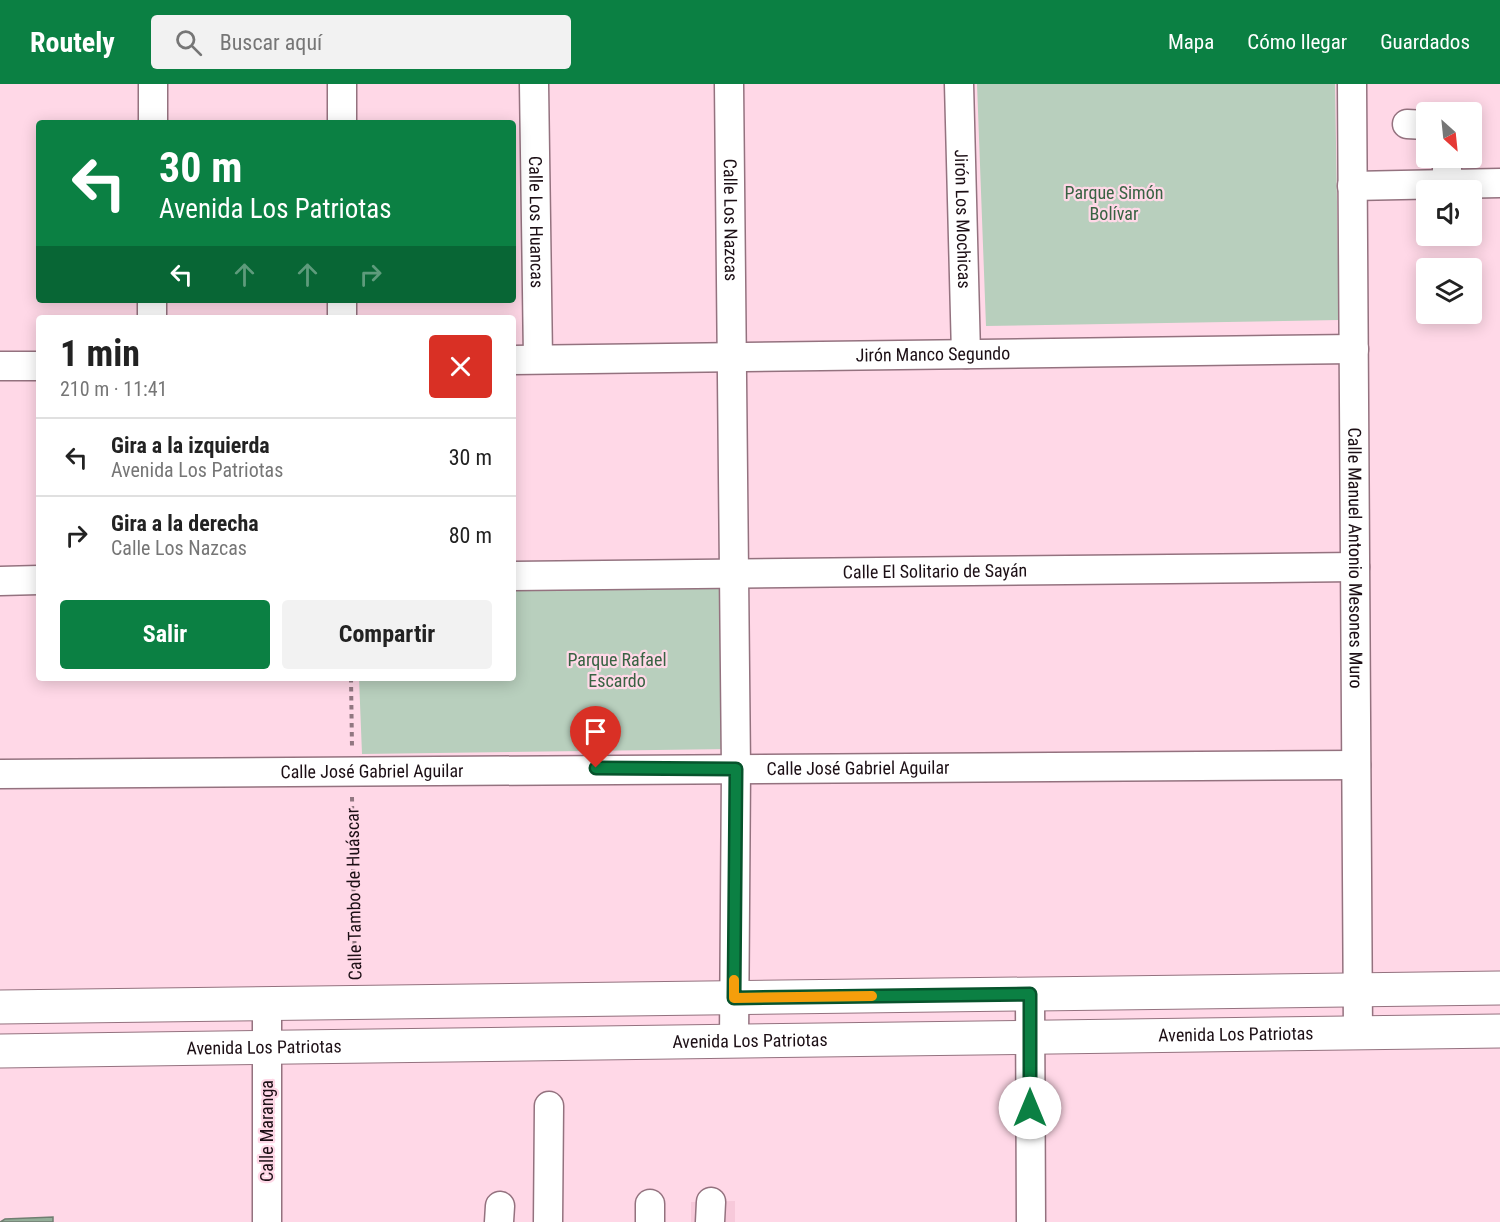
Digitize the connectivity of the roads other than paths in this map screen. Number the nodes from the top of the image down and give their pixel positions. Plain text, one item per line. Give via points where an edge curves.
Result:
1 (153, 84) edge
2 (342, 84) edge
3 (534, 84) edge
4 (729, 84) edge
5 (959, 84) edge
6 (1352, 84) edge
7 (153, 120) edge
8 (342, 120) edge
9 (1447, 171) edge
10 (1500, 183) edge
11 (1352, 186) junction
12 (1354, 349) junction
13 (966, 354) junction
14 (734, 357) junction
15 (525, 359) edge
16 (0, 366) edge
17 (36, 366) edge
18 (1355, 567) junction
19 (735, 573) junction
20 (516, 576) edge
21 (36, 580) edge
22 (0, 581) edge
23 (1356, 765) junction
24 (736, 769) junction
25 (0, 774) edge
26 (1500, 988) edge
27 (1358, 990) junction
28 (1030, 994) junction
29 (734, 998) junction
30 (267, 1004) junction
31 (0, 1007) edge
32 (1500, 1031) edge
33 (1358, 1032) junction
34 (1030, 1035) junction
35 (734, 1041) junction
36 (267, 1047) junction
37 (0, 1051) edge
38 (549, 1106) dead end
39 (267, 1222) edge
40 (548, 1222) edge
41 (1031, 1222) edge

1 - 7 street
2 - 8 street
3 - 15 street, Calle Los Huancas
4 - 14 street, Calle Los Nazcas
5 - 13 street, Jirón Los Mochicas
6 - 11 street, Calle Manuel Antonio Mesones Muro
9 - 10 street
9 - 11 street
11 - 12 street, Calle Manuel Antonio Mesones Muro
12 - 13 street, Jirón Manco Segundo
12 - 18 street, Calle Manuel Antonio Mesones Muro
13 - 14 street, Jirón Manco Segundo
14 - 15 street, Jirón Manco Segundo
14 - 19 street, Calle Los Nazcas
16 - 17 street
18 - 19 street, Calle El Solitario de Sayán
18 - 23 street, Calle Manuel Antonio Mesones Muro
19 - 20 street, Calle El Solitario de Sayán
19 - 24 street, Calle Los Nazcas
21 - 22 street
23 - 24 street, Calle José Gabriel Aguilar
23 - 27 street, Calle Manuel Antonio Mesones Muro
24 - 25 street, Calle José Gabriel Aguilar
24 - 29 street
26 - 27 main road
27 - 28 main road
27 - 33 street, Calle Manuel Antonio Mesones Muro
28 - 29 main road
28 - 34 street
29 - 30 main road
29 - 35 street
30 - 31 main road
30 - 36 street, Calle Maranga
32 - 33 main road, Avenida Los Patriotas
33 - 34 main road, Avenida Los Patriotas
34 - 35 main road, Avenida Los Patriotas
34 - 41 street
35 - 36 main road, Avenida Los Patriotas
36 - 37 main road, Avenida Los Patriotas
36 - 39 street, Calle Maranga
38 - 40 street

